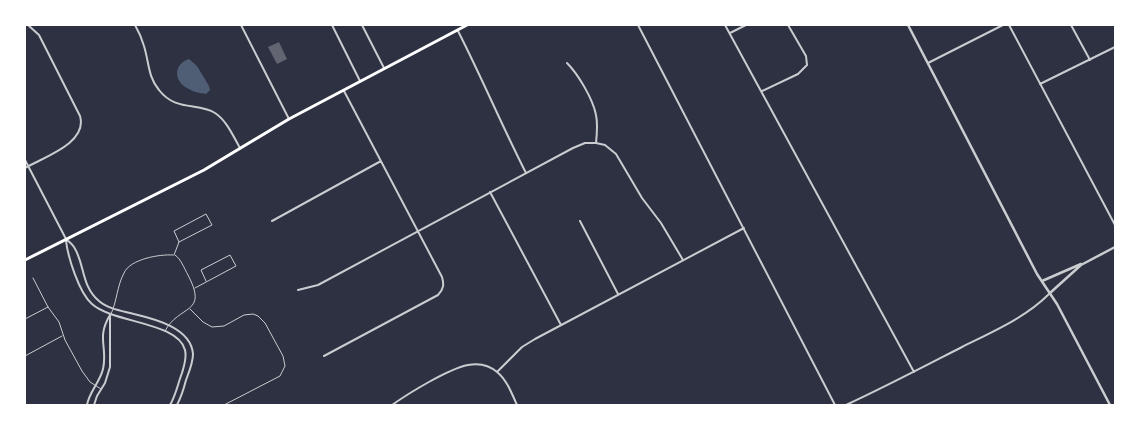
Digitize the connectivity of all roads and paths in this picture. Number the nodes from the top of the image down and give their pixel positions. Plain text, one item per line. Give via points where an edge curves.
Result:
1 (28, 25) edge
2 (135, 25) edge
3 (240, 25) edge
4 (332, 25) edge
5 (362, 25) edge
6 (467, 25) edge
7 (638, 25) edge
8 (726, 25) edge
9 (746, 25) edge
10 (788, 25) edge
11 (908, 25) edge
12 (1003, 25) edge
13 (1009, 25) edge
14 (1071, 25) edge
15 (457, 30) junction
16 (730, 33) junction
17 (1115, 47) edge
18 (1090, 60) junction
19 (567, 63) dead end
20 (928, 63) junction
21 (384, 68) junction
22 (360, 81) junction
23 (1040, 84) junction
24 (343, 90) junction
25 (762, 92) junction
26 (289, 119) junction
27 (596, 143) junction
28 (240, 148) junction
29 (25, 160) edge
30 (381, 161) junction
31 (28, 166) junction
32 (25, 168) edge
33 (526, 173) junction
34 (490, 192) junction
35 (272, 221) dead end
36 (580, 222) dead end
37 (1115, 225) edge
38 (744, 228) junction
39 (418, 231) junction
40 (66, 238) junction
41 (179, 242) junction
42 (1115, 247) edge
43 (174, 255) junction
44 (1092, 259) junction
45 (25, 260) edge
46 (682, 260) junction
47 (33, 278) dead end
48 (206, 281) junction
49 (1042, 281) junction
50 (195, 288) junction
51 (298, 290) dead end
52 (1050, 293) junction
53 (618, 294) junction
54 (48, 307) junction
55 (114, 308) junction
56 (190, 309) junction
57 (110, 315) junction
58 (25, 319) edge
59 (168, 325) junction
60 (561, 325) junction
61 (165, 331) junction
62 (63, 336) junction
63 (25, 356) edge
64 (324, 356) dead end
65 (497, 372) junction
66 (914, 372) junction
67 (95, 386) junction
68 (101, 390) junction
69 (86, 405) edge
70 (94, 405) edge
71 (170, 405) edge
72 (177, 405) edge
73 (224, 405) edge
74 (392, 405) edge
75 (517, 405) edge
76 (835, 405) edge
77 (846, 405) edge
78 (1110, 405) edge

1 - 31 street via 40,35 82,123 81,131 73,141
2 - 28 street via 151,76 159,90 181,105 216,114
3 - 26 street
4 - 22 street
5 - 21 street
6 - 15 main road
7 - 38 street
8 - 16 street
9 - 16 street
10 - 25 street via 807,59 806,67
11 - 20 street
12 - 20 street
13 - 23 street
14 - 18 street
15 - 21 main road
15 - 33 street
16 - 25 street
17 - 18 street
18 - 23 street
19 - 27 street via 594,109 598,122
20 - 49 street
21 - 22 main road
22 - 24 main road
23 - 37 street
24 - 26 main road
24 - 30 street
25 - 66 street
26 - 28 main road
27 - 33 street via 580,144
27 - 46 street via 605,145 616,154
28 - 40 main road via 173,186
29 - 31 street
30 - 35 street
30 - 39 street
31 - 32 street
31 - 40 street
33 - 34 street
34 - 39 street
34 - 60 street
36 - 53 street
38 - 46 street
38 - 76 street
39 - 51 street via 318,285
39 - 64 street via 443,281 443,289 434,297
40 - 45 main road
40 - 55 street via 74,246 89,291 104,305
40 - 57 street via 67,250 84,294 92,304
41 - 41 lane via 174,231 206,214 212,225
41 - 43 lane
42 - 44 street
43 - 50 lane via 180,259
43 - 55 lane via 146,258 126,269
44 - 49 street
44 - 52 street
46 - 53 street
47 - 54 lane
48 - 48 lane via 201,270 230,255 236,266
48 - 50 lane
49 - 52 street
50 - 56 lane via 196,298
52 - 66 street via 1025,313
52 - 78 street
53 - 60 street
54 - 58 lane
54 - 62 lane via 59,322
55 - 57 lane
55 - 59 street
56 - 59 lane
56 - 73 lane via 212,327 224,326 244,315 258,316 266,323 285,361 283,372 276,380
57 - 61 street
57 - 67 street via 104,326 103,369
57 - 68 street via 110,367
59 - 61 lane
59 - 72 street via 187,338 193,353
60 - 65 street via 522,347
61 - 71 street via 182,342 186,351
62 - 63 lane
62 - 67 lane via 82,371
65 - 74 street via 486,366 467,365
65 - 75 street via 505,380
66 - 77 street
67 - 68 lane
67 - 69 street
68 - 70 street

